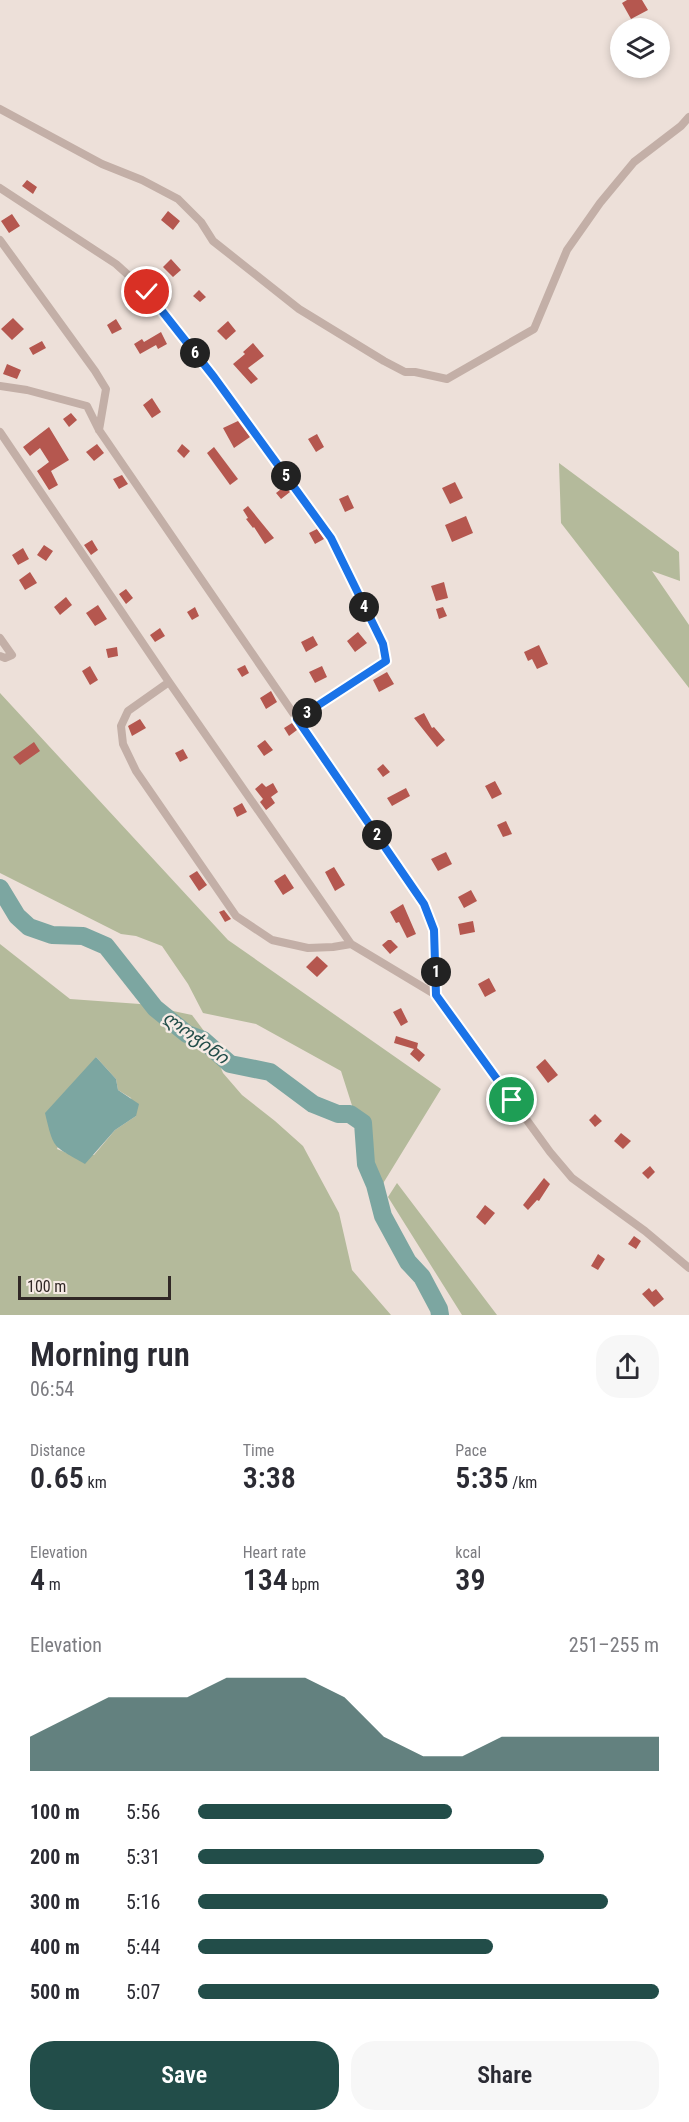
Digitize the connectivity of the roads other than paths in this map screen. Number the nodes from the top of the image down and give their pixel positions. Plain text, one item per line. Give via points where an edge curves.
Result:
1 (0, 109) edge
2 (689, 117) edge
3 (0, 188) edge
4 (0, 240) edge
5 (0, 386) edge
6 (99, 430) junction
7 (0, 432) edge
8 (0, 638) edge
9 (0, 656) edge
10 (169, 682) junction
11 (297, 719) junction
12 (351, 944) junction
13 (436, 995) junction
14 (689, 1268) edge

1 - 2 street via 102,164 178,199 213,241 299,309 384,361 405,372 447,379 534,328 567,250 600,203 634,162
3 - 11 street via 116,264 147,292 331,538 383,644 386,661
4 - 6 street via 106,389
5 - 6 street via 87,406
6 - 11 street
7 - 10 street
8 - 9 street via 12,655
10 - 12 street
10 - 12 street via 128,711 121,726 123,744 136,771 236,916 272,940 308,948
11 - 13 street via 424,904 434,930
12 - 13 street
13 - 14 street via 572,1178

